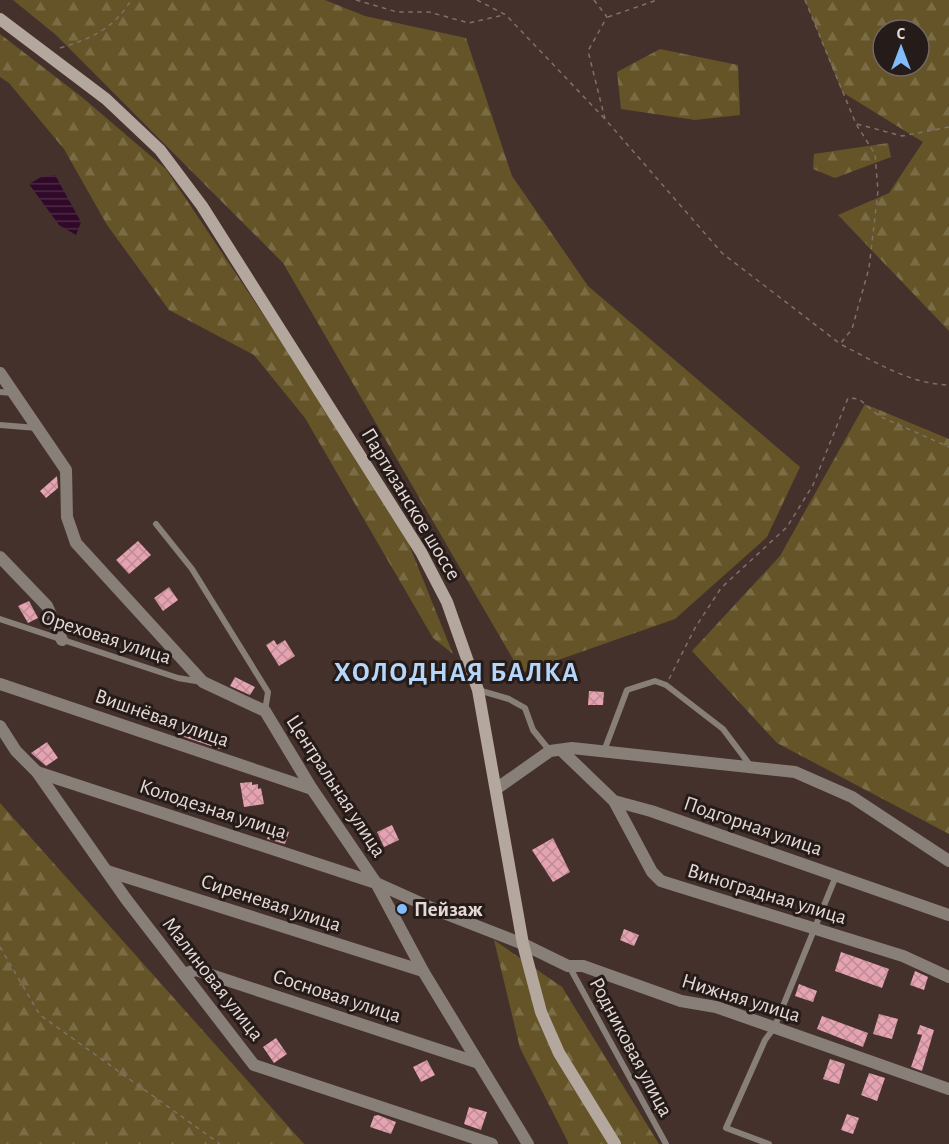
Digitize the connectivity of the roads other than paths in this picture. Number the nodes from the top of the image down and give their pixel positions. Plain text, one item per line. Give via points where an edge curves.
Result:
1 (0, 19) edge
2 (0, 373) edge
3 (0, 392) edge
4 (14, 393) junction
5 (0, 425) edge
6 (38, 428) junction
7 (156, 524) dead end
8 (0, 557) edge
9 (0, 619) edge
10 (62, 640) junction
11 (203, 682) junction
12 (0, 684) edge
13 (478, 690) junction
14 (265, 711) junction
15 (0, 726) edge
16 (555, 750) junction
17 (603, 752) junction
18 (752, 768) junction
19 (37, 772) junction
20 (312, 789) junction
21 (496, 789) junction
22 (614, 801) junction
23 (949, 861) edge
24 (106, 872) junction
25 (836, 876) junction
26 (376, 884) junction
27 (949, 915) edge
28 (815, 928) junction
29 (523, 944) junction
30 (568, 966) junction
31 (423, 971) junction
32 (184, 974) junction
33 (949, 977) edge
34 (774, 1028) junction
35 (479, 1063) junction
36 (949, 1089) edge
37 (492, 1144) edge
38 (528, 1144) edge
39 (615, 1144) edge
40 (666, 1144) edge
41 (769, 1144) edge

1 - 13 main road, Партизанское шоссе via 106,99 160,150 202,206 421,552 447,602
2 - 4 street, Центральная улица
3 - 4 lane
4 - 6 street, Центральная улица
5 - 6 lane
6 - 11 street, Центральная улица via 66,471 67,517 76,543
7 - 14 lane via 192,569 268,692
8 - 10 street via 47,606
9 - 10 lane, Ореховая улица
10 - 11 lane, Ореховая улица via 178,678
11 - 14 street, Центральная улица
12 - 20 street, Вишнёвая улица
13 - 16 lane via 525,708 533,730
13 - 21 main road, Партизанское шоссе
14 - 20 street, Центральная улица
15 - 19 street, Малиновая улица via 16,751
16 - 17 street
16 - 21 street
16 - 22 street, Подгорная улица
17 - 18 street
17 - 18 lane via 627,690 655,681 666,685 723,729
18 - 23 street via 795,772 852,797
19 - 24 street, Малиновая улица
19 - 26 street, Колодезная улица
20 - 26 street, Центральная улица
21 - 29 main road, Партизанское шоссе
22 - 25 street, Подгорная улица
22 - 28 street, Виноградная улица via 652,872 661,881
24 - 31 street, Сиреневая улица
24 - 32 street, Малиновая улица
25 - 27 street, Подгорная улица
25 - 28 lane
26 - 29 street, Колодезная улица
26 - 31 street, Центральная улица
28 - 33 street, Виноградная улица via 903,956
28 - 34 lane
29 - 30 street, Нижняя улица
29 - 39 main road, Партизанское шоссе via 541,1012 559,1053
30 - 34 street, Нижняя улица via 583,966 681,1001 716,1007
30 - 40 lane, Родниковая улица
31 - 35 street, Центральная улица
32 - 35 street, Сосновая улица via 196,970
32 - 37 street, Малиновая улица via 254,1065
34 - 36 street, Нижняя улица
34 - 41 lane via 726,1128
35 - 38 street, Центральная улица

